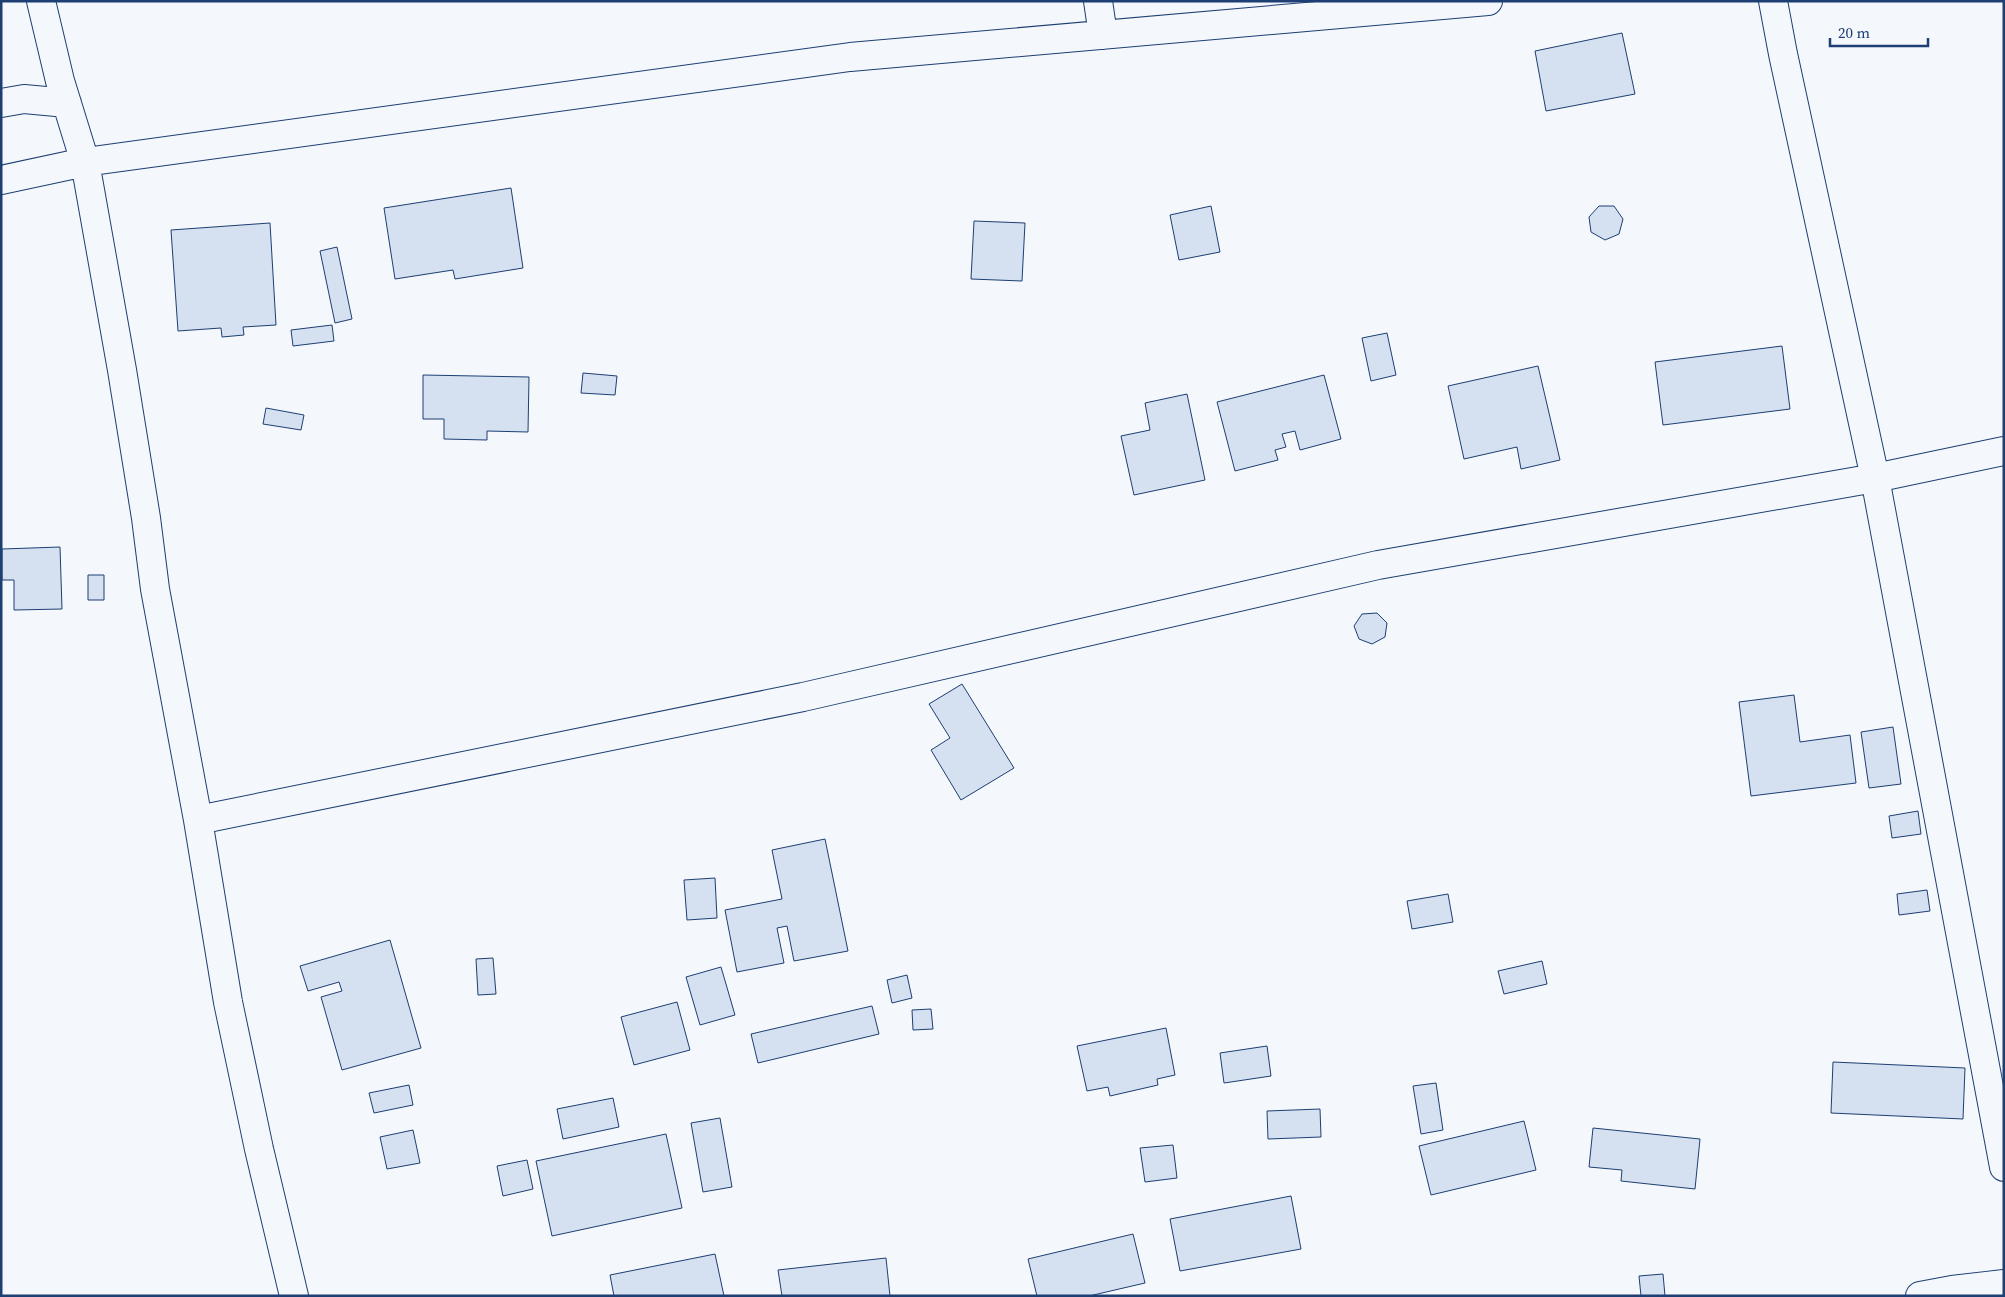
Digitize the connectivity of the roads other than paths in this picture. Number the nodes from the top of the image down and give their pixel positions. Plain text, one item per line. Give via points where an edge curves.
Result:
1 (41, 1) edge
2 (1098, 1) edge
3 (1488, 1) edge
4 (1774, 1) edge
5 (1103, 35) junction
6 (1, 103) edge
7 (67, 103) junction
8 (85, 162) junction
9 (1, 180) edge
10 (2004, 451) edge
11 (1875, 478) junction
12 (198, 820) junction
13 (2004, 1166) edge
14 (2004, 1284) edge
15 (294, 1296) edge
16 (1920, 1296) edge

1 - 7 street
2 - 5 street
3 - 5 street
4 - 11 street via 1782,54
5 - 8 street via 850,57
6 - 7 street via 24,99
7 - 8 street
8 - 9 street
8 - 12 street via 140,478 155,589
10 - 11 street
11 - 12 street via 1378,565 803,697
11 - 13 street
12 - 15 street via 228,1002
14 - 16 street

